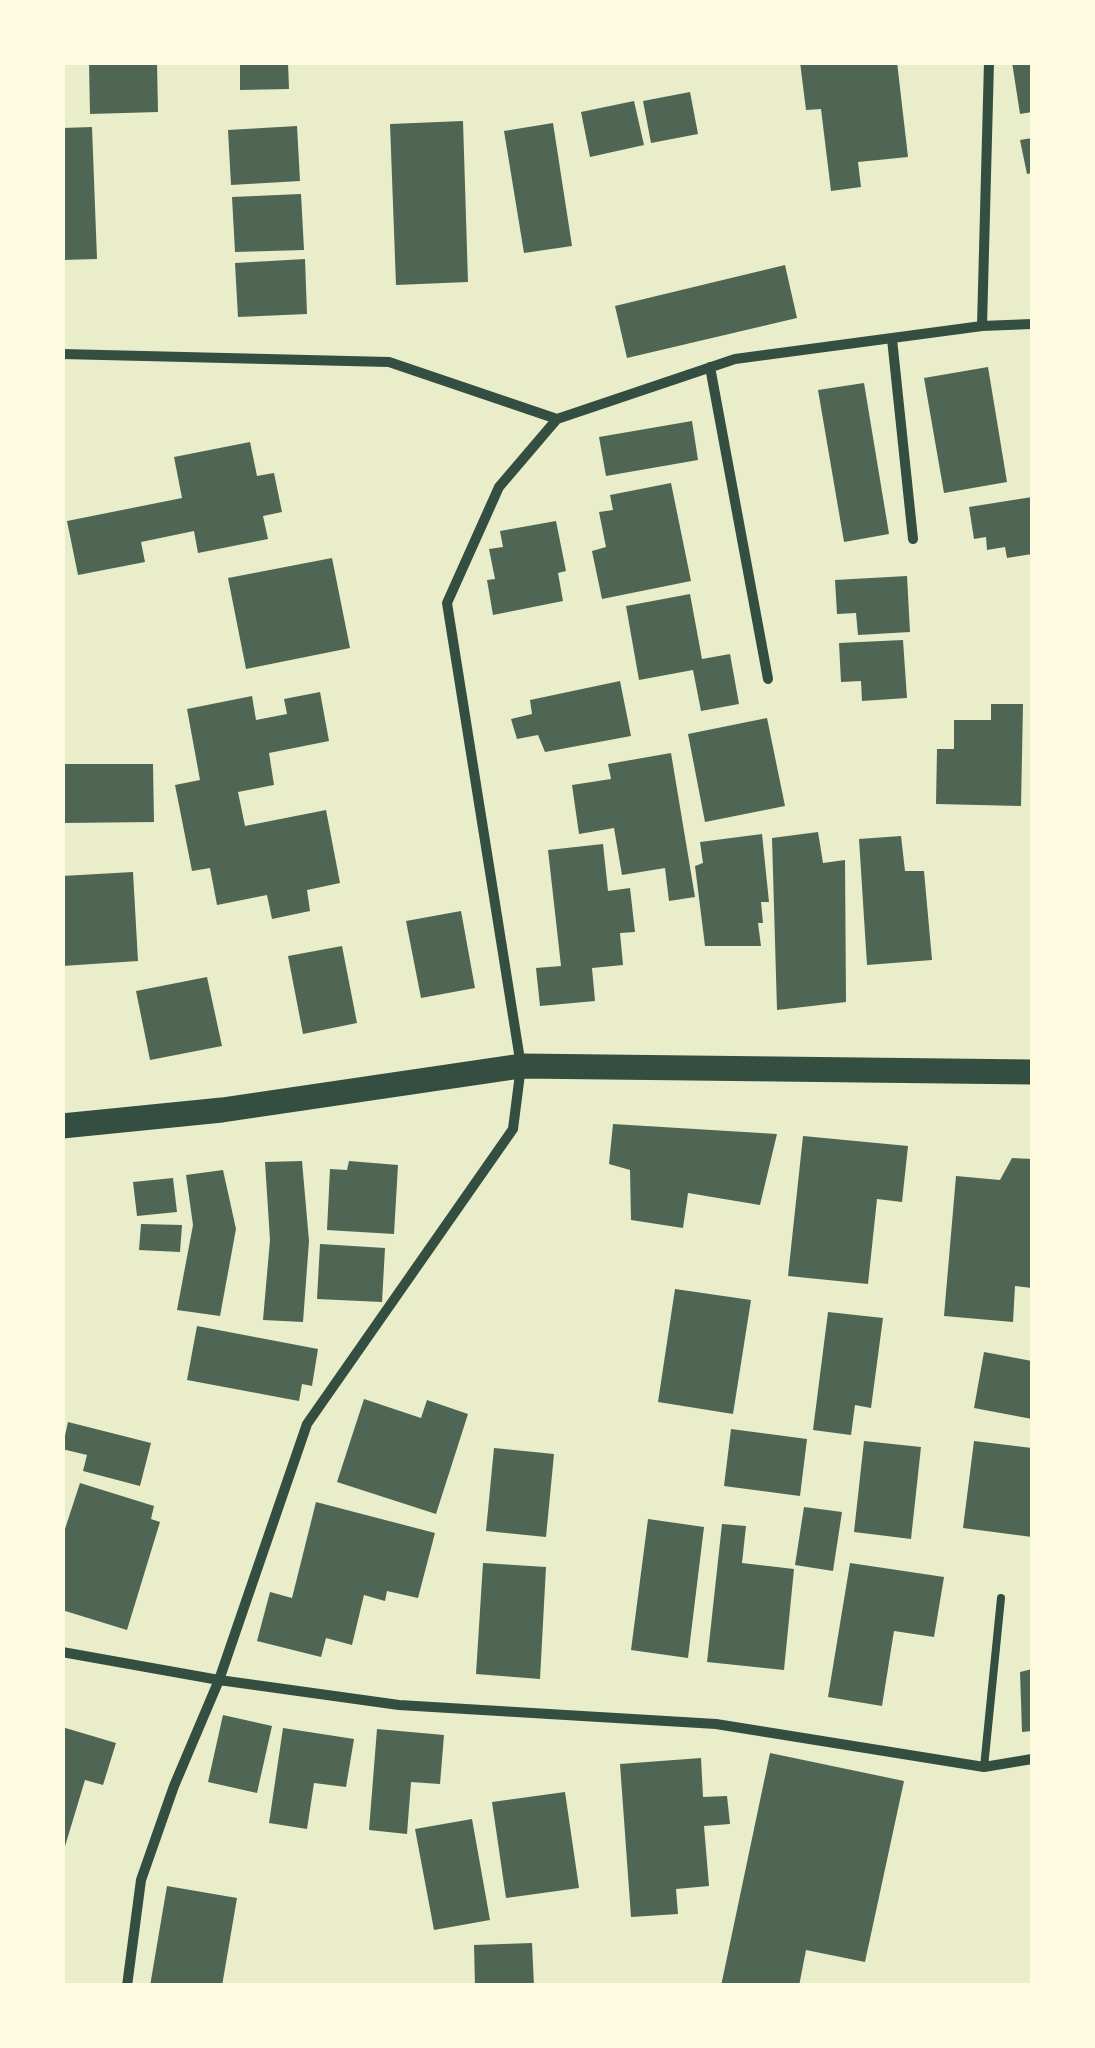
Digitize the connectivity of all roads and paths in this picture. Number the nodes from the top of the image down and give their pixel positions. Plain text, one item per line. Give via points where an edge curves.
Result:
1 (988, 62) edge
2 (1032, 324) edge
3 (982, 326) junction
4 (892, 338) junction
5 (62, 354) edge
6 (710, 368) junction
7 (557, 418) junction
8 (913, 539) dead end
9 (768, 679) dead end
10 (520, 1066) junction
11 (1032, 1072) edge
12 (62, 1126) edge
13 (1001, 1598) dead end
14 (62, 1652) edge
15 (219, 1680) junction
16 (1032, 1759) edge
17 (984, 1767) junction
18 (127, 1986) edge

1 - 3 street
2 - 3 street
3 - 4 street
4 - 6 street
4 - 8 street
5 - 7 street via 388,362
6 - 7 street
6 - 9 street
7 - 10 street via 499,488 447,603
10 - 11 main road
10 - 12 main road
10 - 15 street via 513,1129 307,1424
13 - 17 lane
14 - 15 street
15 - 17 street via 400,1705 716,1724
15 - 18 street via 141,1880
16 - 17 street

